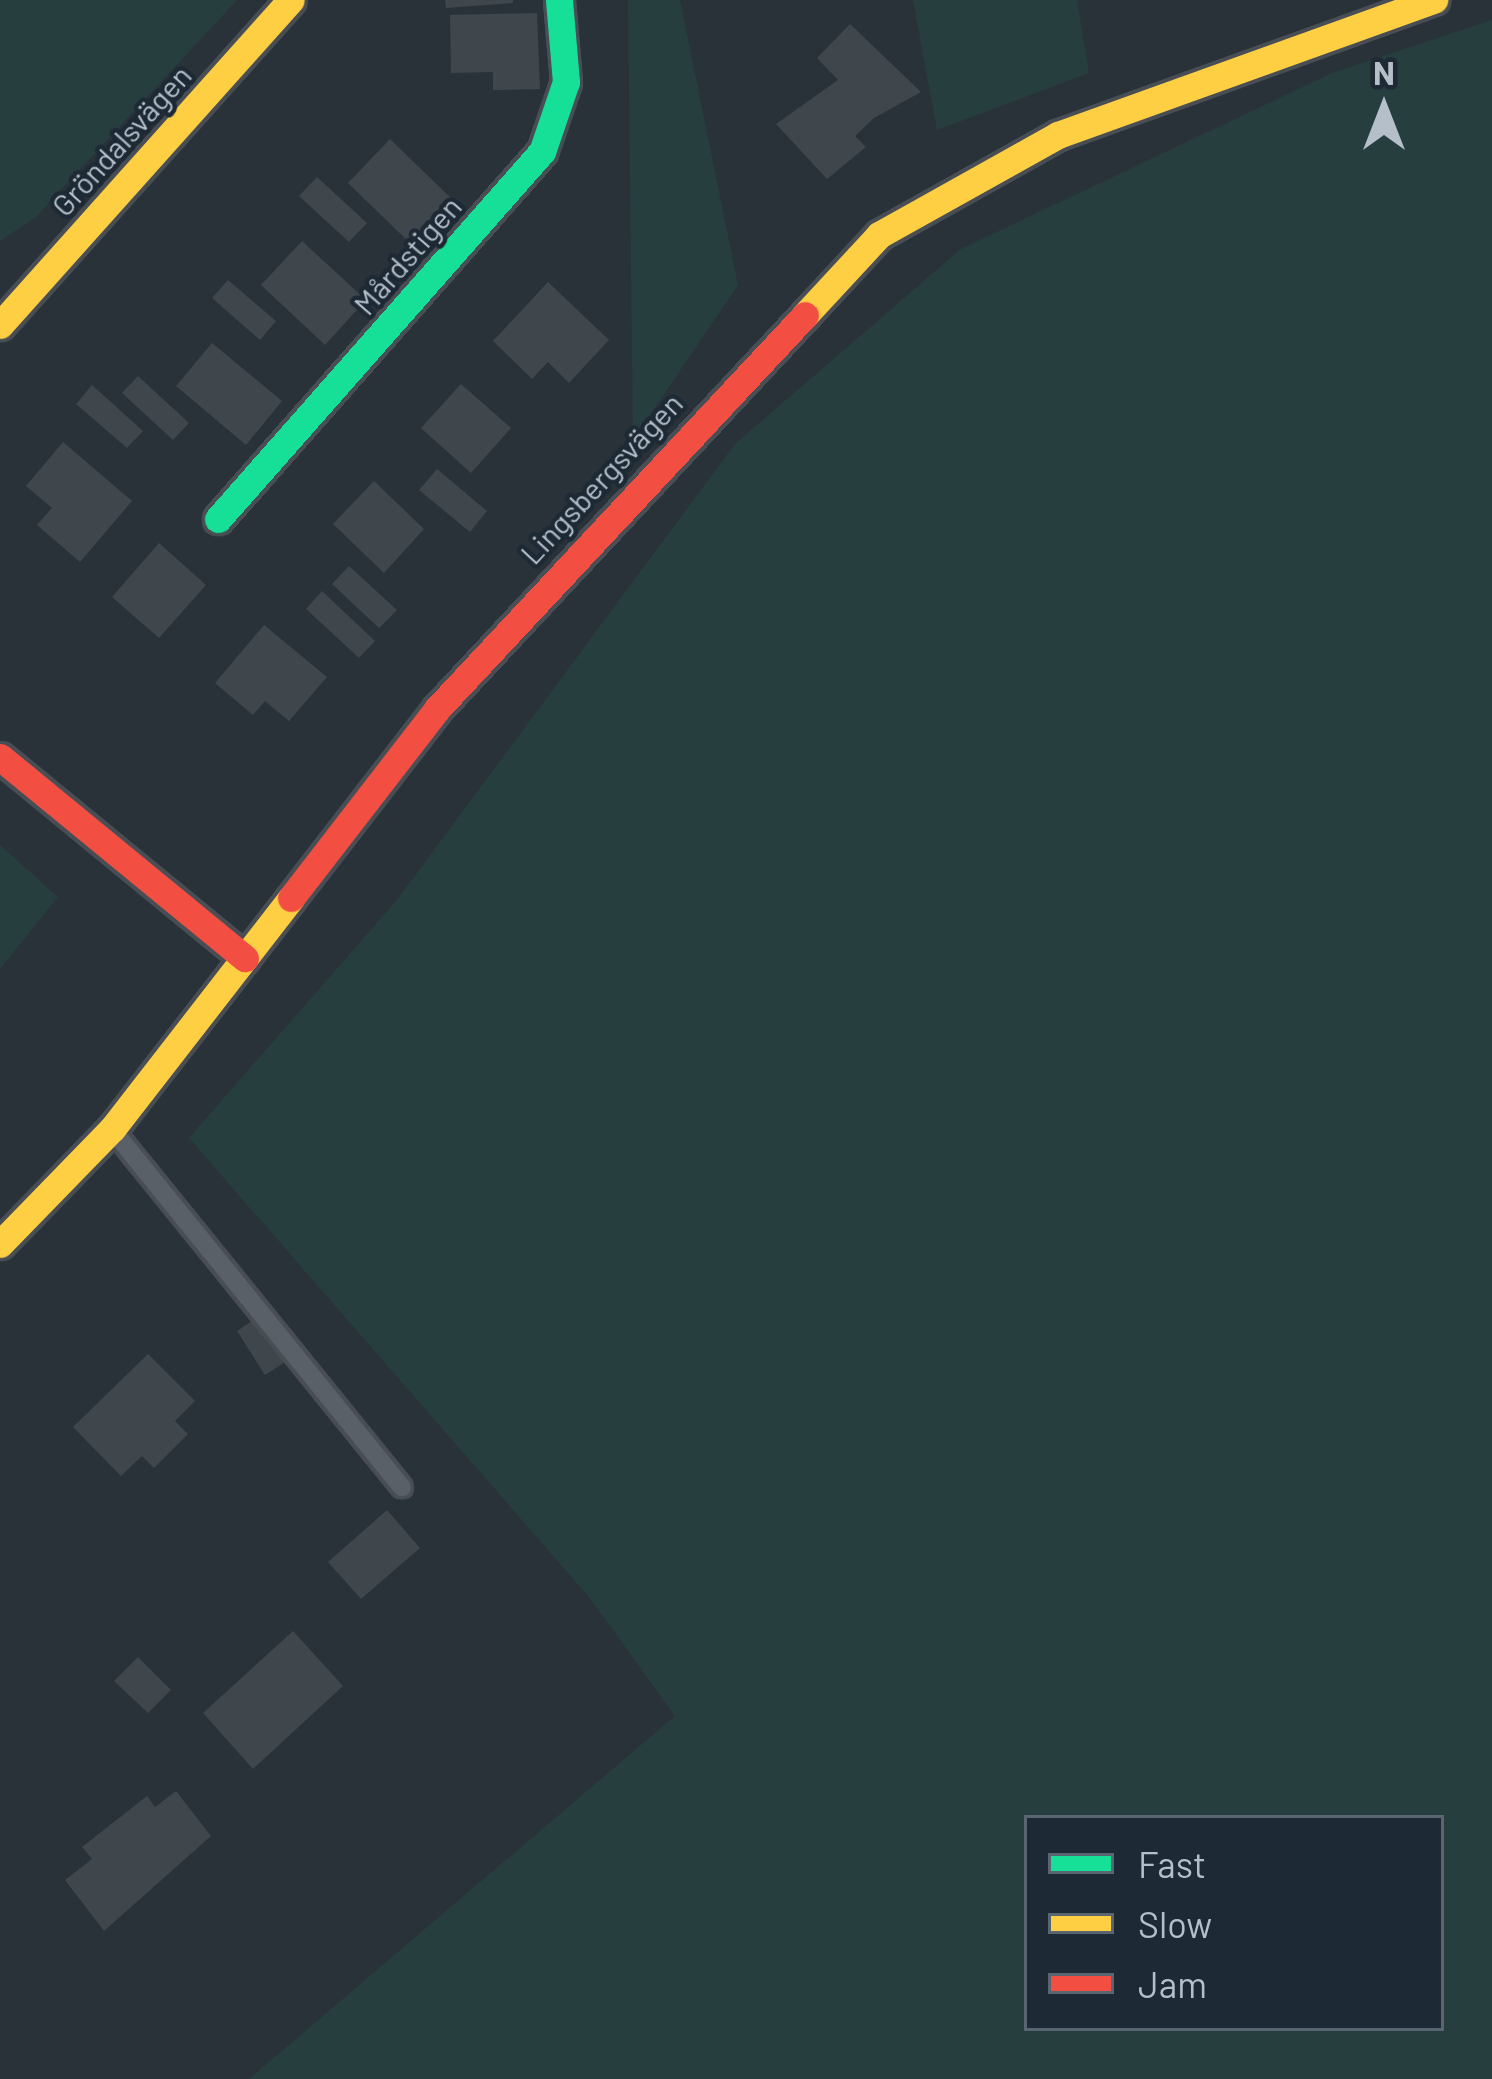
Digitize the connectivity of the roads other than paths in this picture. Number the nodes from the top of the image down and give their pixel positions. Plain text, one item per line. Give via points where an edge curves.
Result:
1 (292, 0) edge
2 (559, 0) edge
3 (1435, 0) edge
4 (0, 325) edge
5 (218, 519) dead end
6 (0, 757) edge
7 (244, 958) junction
8 (112, 1129) junction
9 (0, 1244) edge
10 (402, 1487) dead end

1 - 4 street, Gröndalsvägen
2 - 5 street, Mårdstigen via 566,82 542,152
3 - 7 street, Lingsbergsvägen via 1058,135 879,235 437,709
6 - 7 street
7 - 8 street, Lingsbergsvägen
8 - 9 street, Lingsbergsvägen
8 - 10 lane

